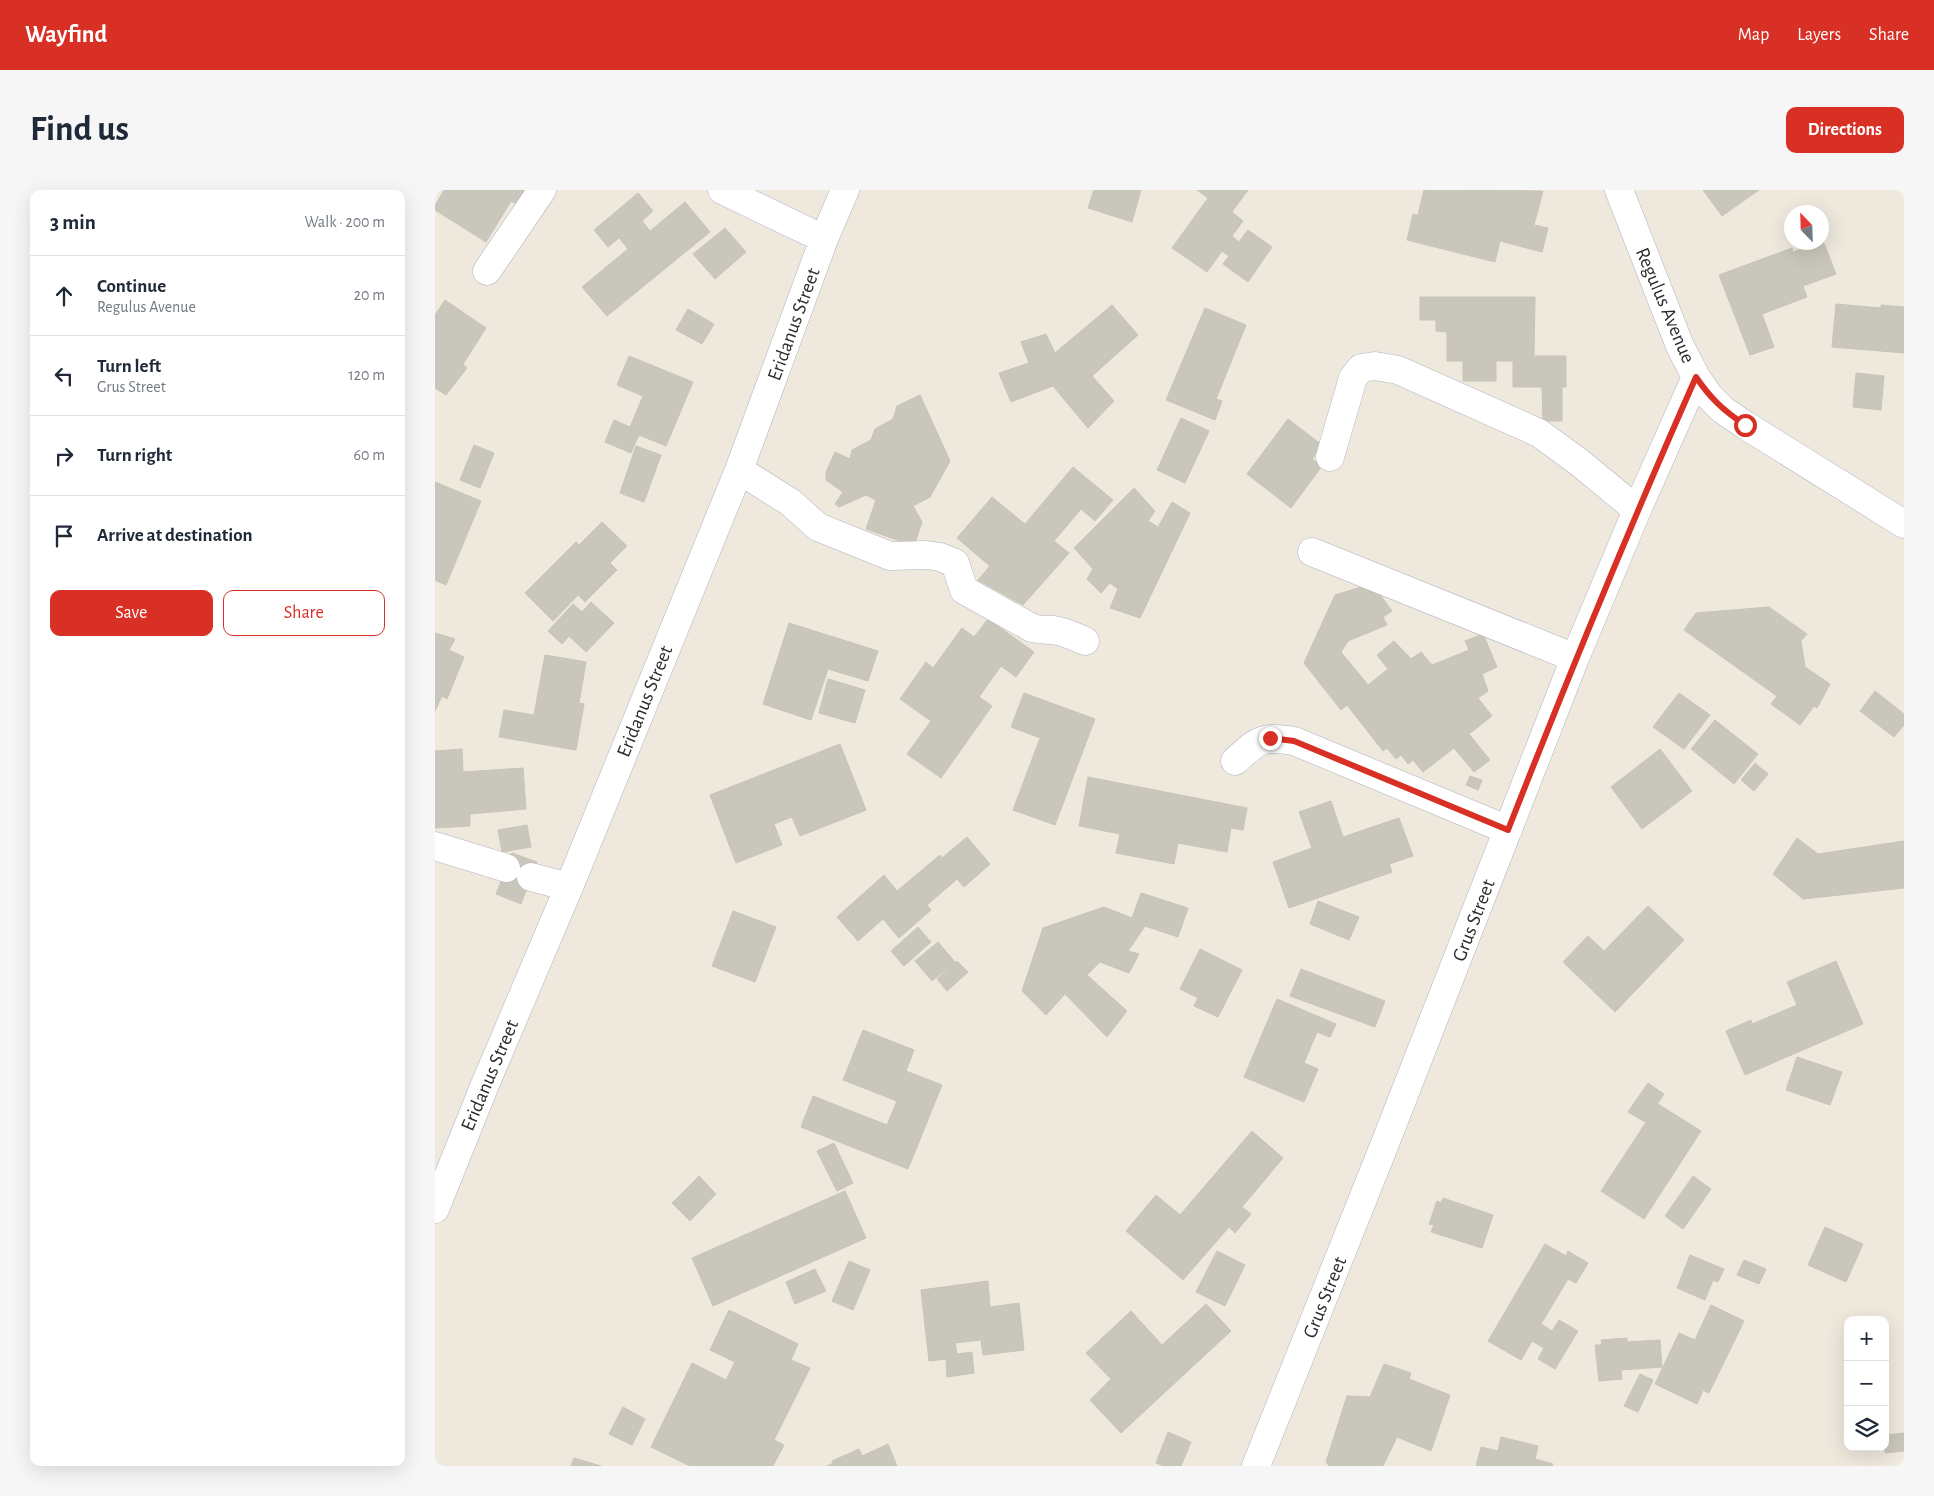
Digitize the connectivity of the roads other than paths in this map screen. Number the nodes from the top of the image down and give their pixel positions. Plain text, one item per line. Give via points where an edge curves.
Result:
1 (542, 190) edge
2 (722, 190) edge
3 (845, 190) edge
4 (1619, 190) edge
5 (824, 238) junction
6 (487, 271) dead end
7 (1696, 377) junction
8 (1330, 457) dead end
9 (739, 470) junction
10 (1637, 510) junction
11 (1904, 524) edge
12 (1312, 552) dead end
13 (1085, 641) dead end
14 (1575, 658) junction
15 (1235, 761) dead end
16 (1508, 830) junction
17 (435, 846) edge
18 (506, 868) dead end
19 (531, 877) dead end
20 (569, 887) junction
21 (435, 1209) edge
22 (1255, 1466) edge

1 - 6 street
2 - 5 street
3 - 5 street, Eridanus Street
4 - 7 street, Regulus Avenue via 1680,346
5 - 9 street, Eridanus Street
7 - 10 street, Grus Street
7 - 11 street, Regulus Avenue via 1723,410
8 - 10 street via 1353,378 1361,368 1375,366 1398,370 1539,433
9 - 13 street via 790,502 818,527 890,556 926,555 955,563 964,590 1032,628 1065,633
9 - 20 street, Eridanus Street
10 - 14 street, Grus Street
12 - 14 street
14 - 16 street, Grus Street
15 - 16 street via 1256,742 1270,738 1294,741
16 - 22 street, Grus Street
17 - 18 street
19 - 20 street
20 - 21 street, Eridanus Street

